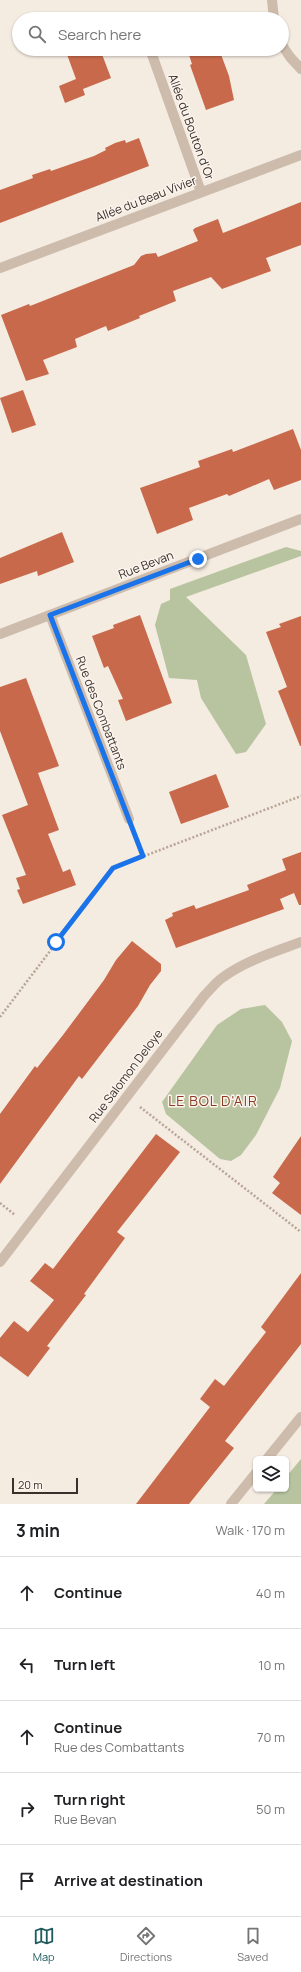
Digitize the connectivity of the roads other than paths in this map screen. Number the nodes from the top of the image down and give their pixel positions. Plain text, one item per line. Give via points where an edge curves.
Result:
1 (272, 0) edge
2 (273, 12) edge
3 (289, 55) edge
4 (152, 56) edge
5 (301, 69) edge
6 (301, 154) edge
7 (201, 192) junction
8 (0, 268) edge
9 (301, 519) edge
10 (50, 615) junction
11 (0, 634) edge
12 (129, 819) road end
13 (301, 942) edge
14 (0, 1262) edge
15 (301, 1417) edge
16 (269, 1456) edge
17 (253, 1477) edge
18 (231, 1504) edge

1 - 2 street
3 - 5 street
4 - 7 street, Allée du Bouton d'Or
6 - 7 street, Allée du Beau Vivier
7 - 8 street, Allée du Beau Vivier
9 - 10 street, Rue Bevan
10 - 11 street, Rue Bevan
10 - 12 street, Rue des Combattants
13 - 14 street, Rue Salomon Deloye via 261,957 221,979 204,996
15 - 16 street
17 - 18 street

